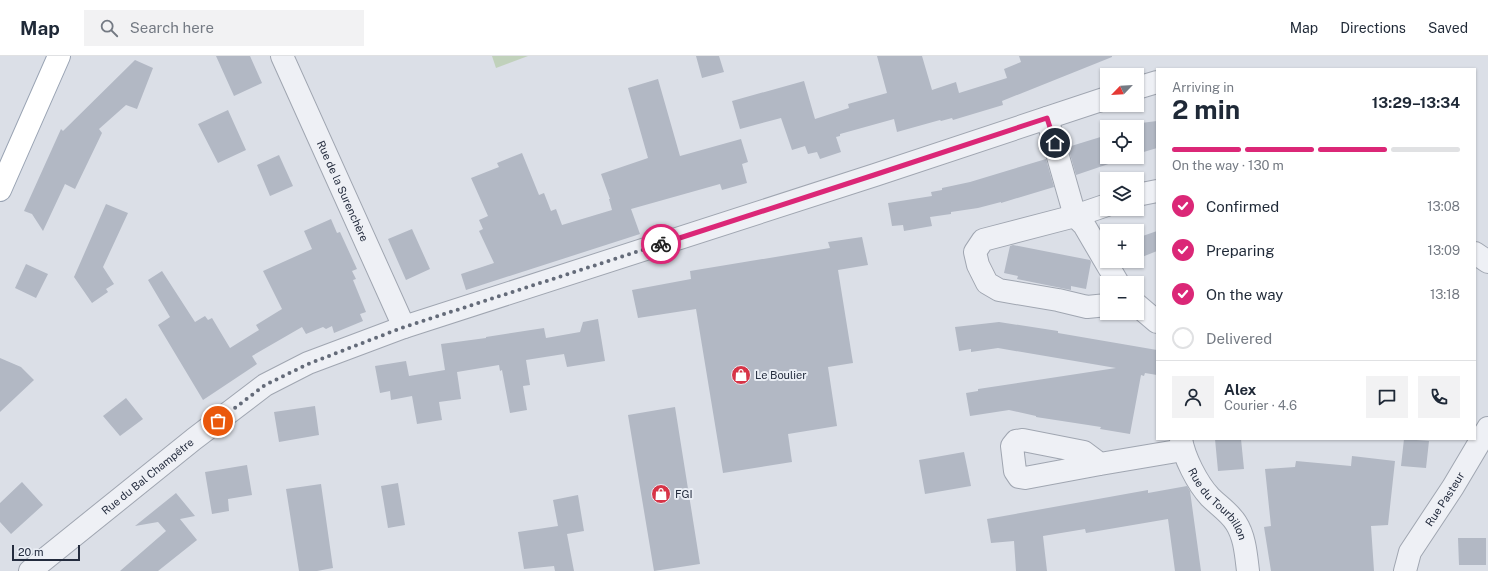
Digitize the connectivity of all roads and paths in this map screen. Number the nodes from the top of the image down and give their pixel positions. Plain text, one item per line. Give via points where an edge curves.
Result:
1 (59, 56) edge
2 (282, 56) edge
3 (1156, 82) edge
4 (1144, 86) edge
5 (1100, 100) edge
6 (1047, 118) junction
7 (0, 190) edge
8 (1156, 191) edge
9 (1144, 194) edge
10 (1100, 207) edge
11 (1076, 216) junction
12 (1476, 253) edge
13 (1488, 262) edge
14 (1114, 276) edge
15 (1100, 306) edge
16 (1144, 311) edge
17 (1156, 321) edge
18 (404, 327) junction
19 (1488, 428) edge
20 (1182, 445) edge
21 (1100, 464) dead end
22 (30, 571) edge
23 (1248, 571) edge
24 (1405, 571) edge

1 - 7 main road
2 - 18 street, Rue de la Surenchère
3 - 4 street
5 - 6 street, Rue du Bal Champêtre
6 - 11 street
6 - 18 street, Rue du Bal Champêtre
8 - 9 street
10 - 11 street
11 - 14 street via 1084,224
11 - 15 street via 983,240 975,252 978,265 987,284 999,290 1087,307
12 - 13 street
16 - 17 street
18 - 22 street, Rue du Bal Champêtre via 308,364 265,385
19 - 24 street, Rue Pasteur via 1410,552
20 - 21 street
20 - 23 street, Rue du Tourbillon via 1198,481 1236,523 1243,541

